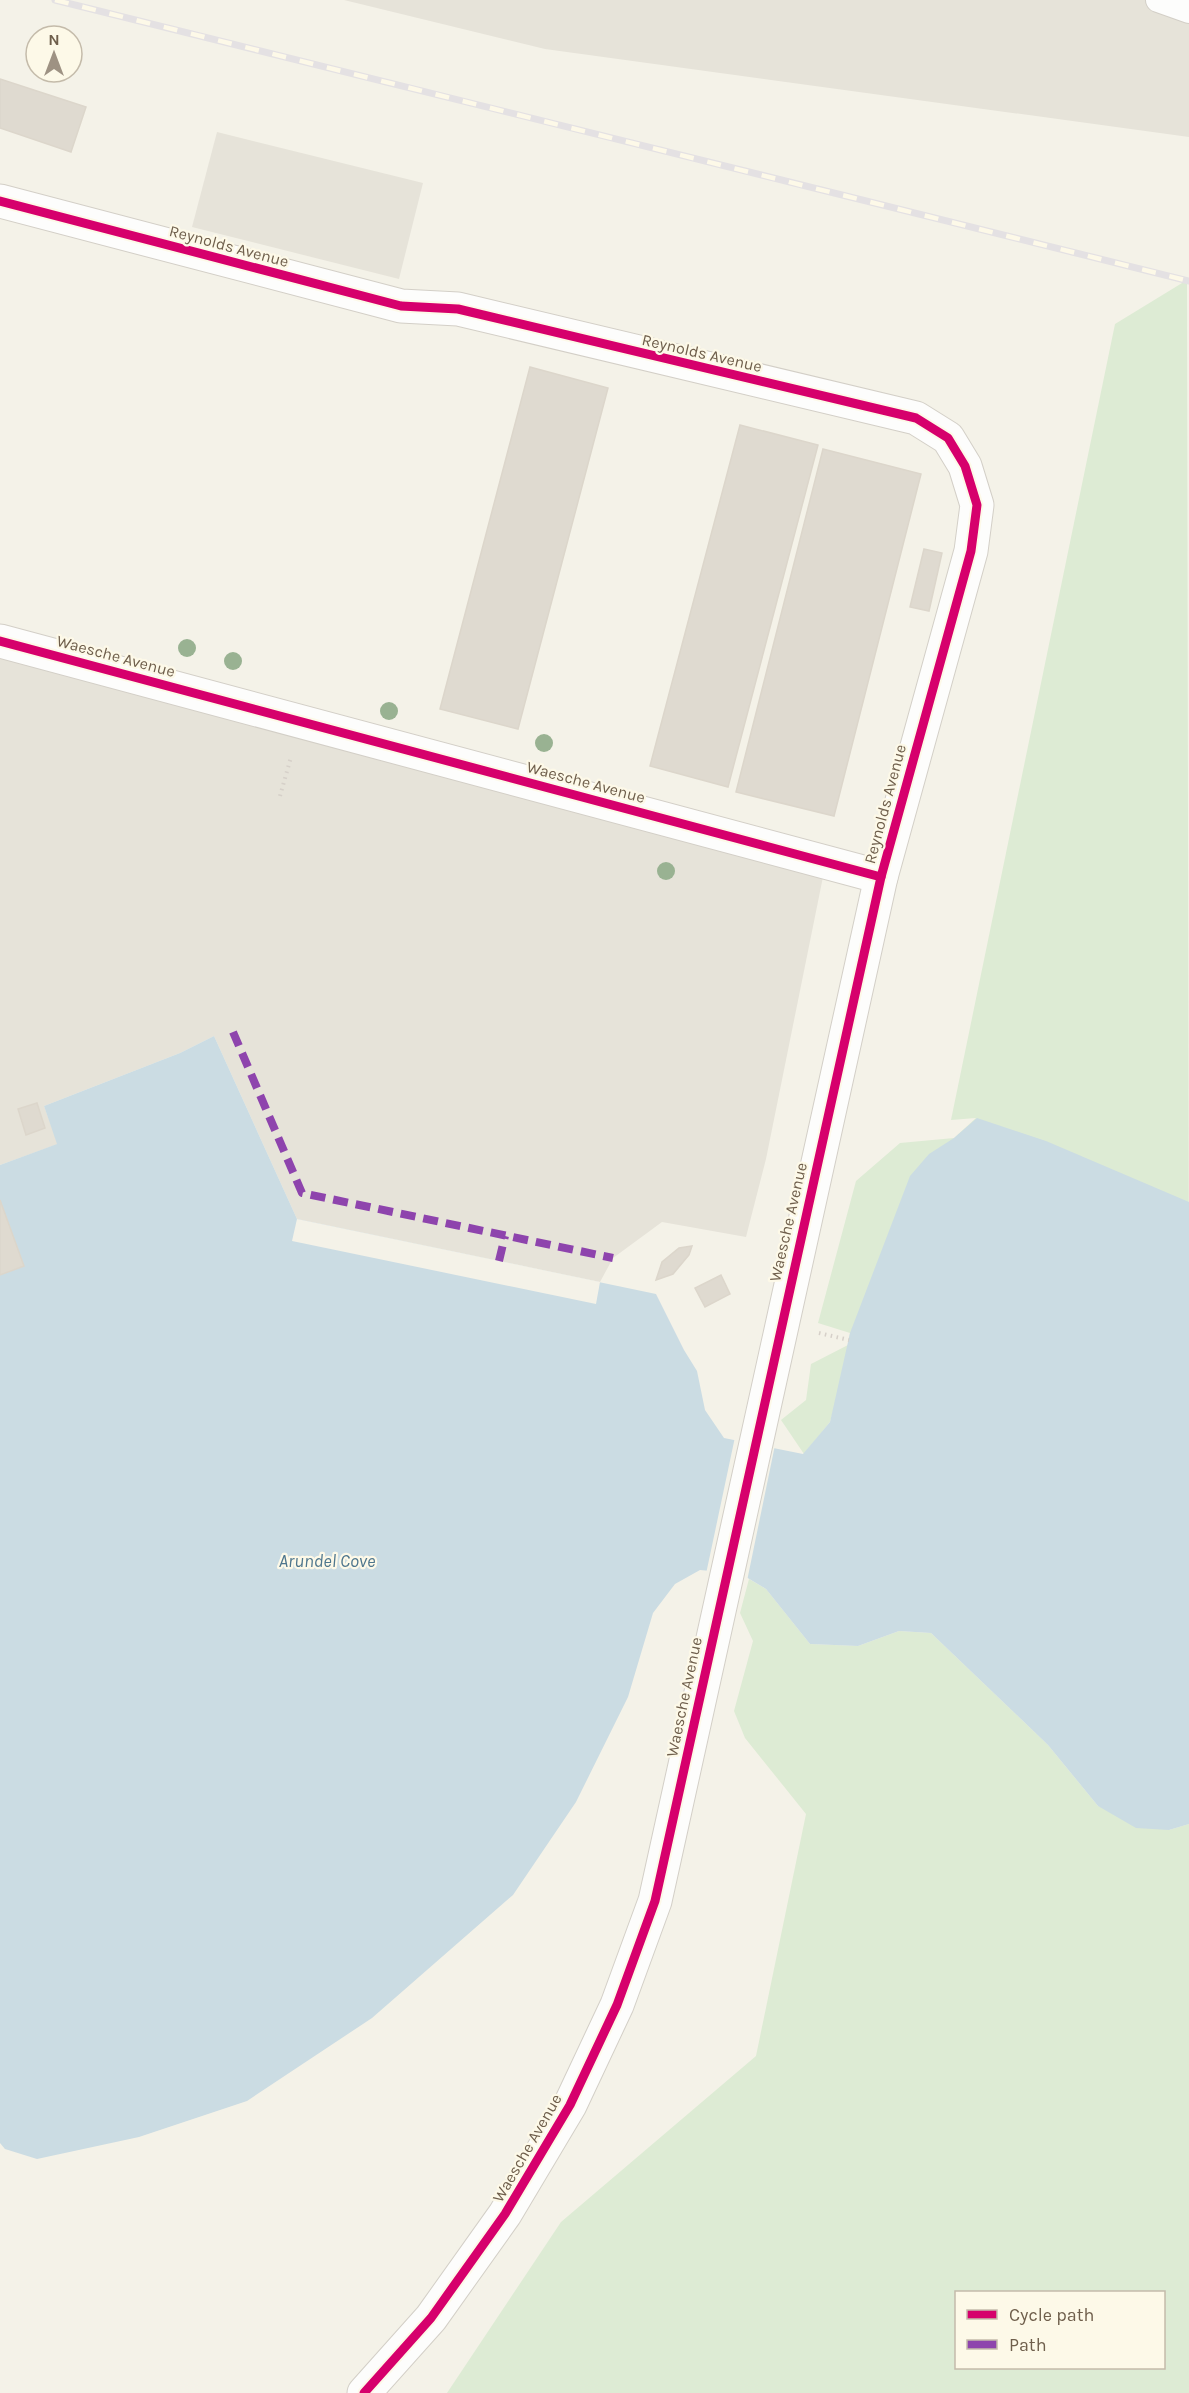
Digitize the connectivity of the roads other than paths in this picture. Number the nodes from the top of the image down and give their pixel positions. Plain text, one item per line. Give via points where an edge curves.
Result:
1 (1158, 0) edge
2 (1189, 11) edge
3 (0, 201) edge
4 (0, 641) edge
5 (881, 877) junction
6 (364, 2393) edge

1 - 2 lane
3 - 5 street, Reynolds Avenue via 401,306 458,309 916,418 948,438 965,466 977,505 971,551
4 - 5 street, Waesche Avenue
5 - 6 street, Waesche Avenue via 655,1901 612,2015 570,2106 505,2214 431,2318

